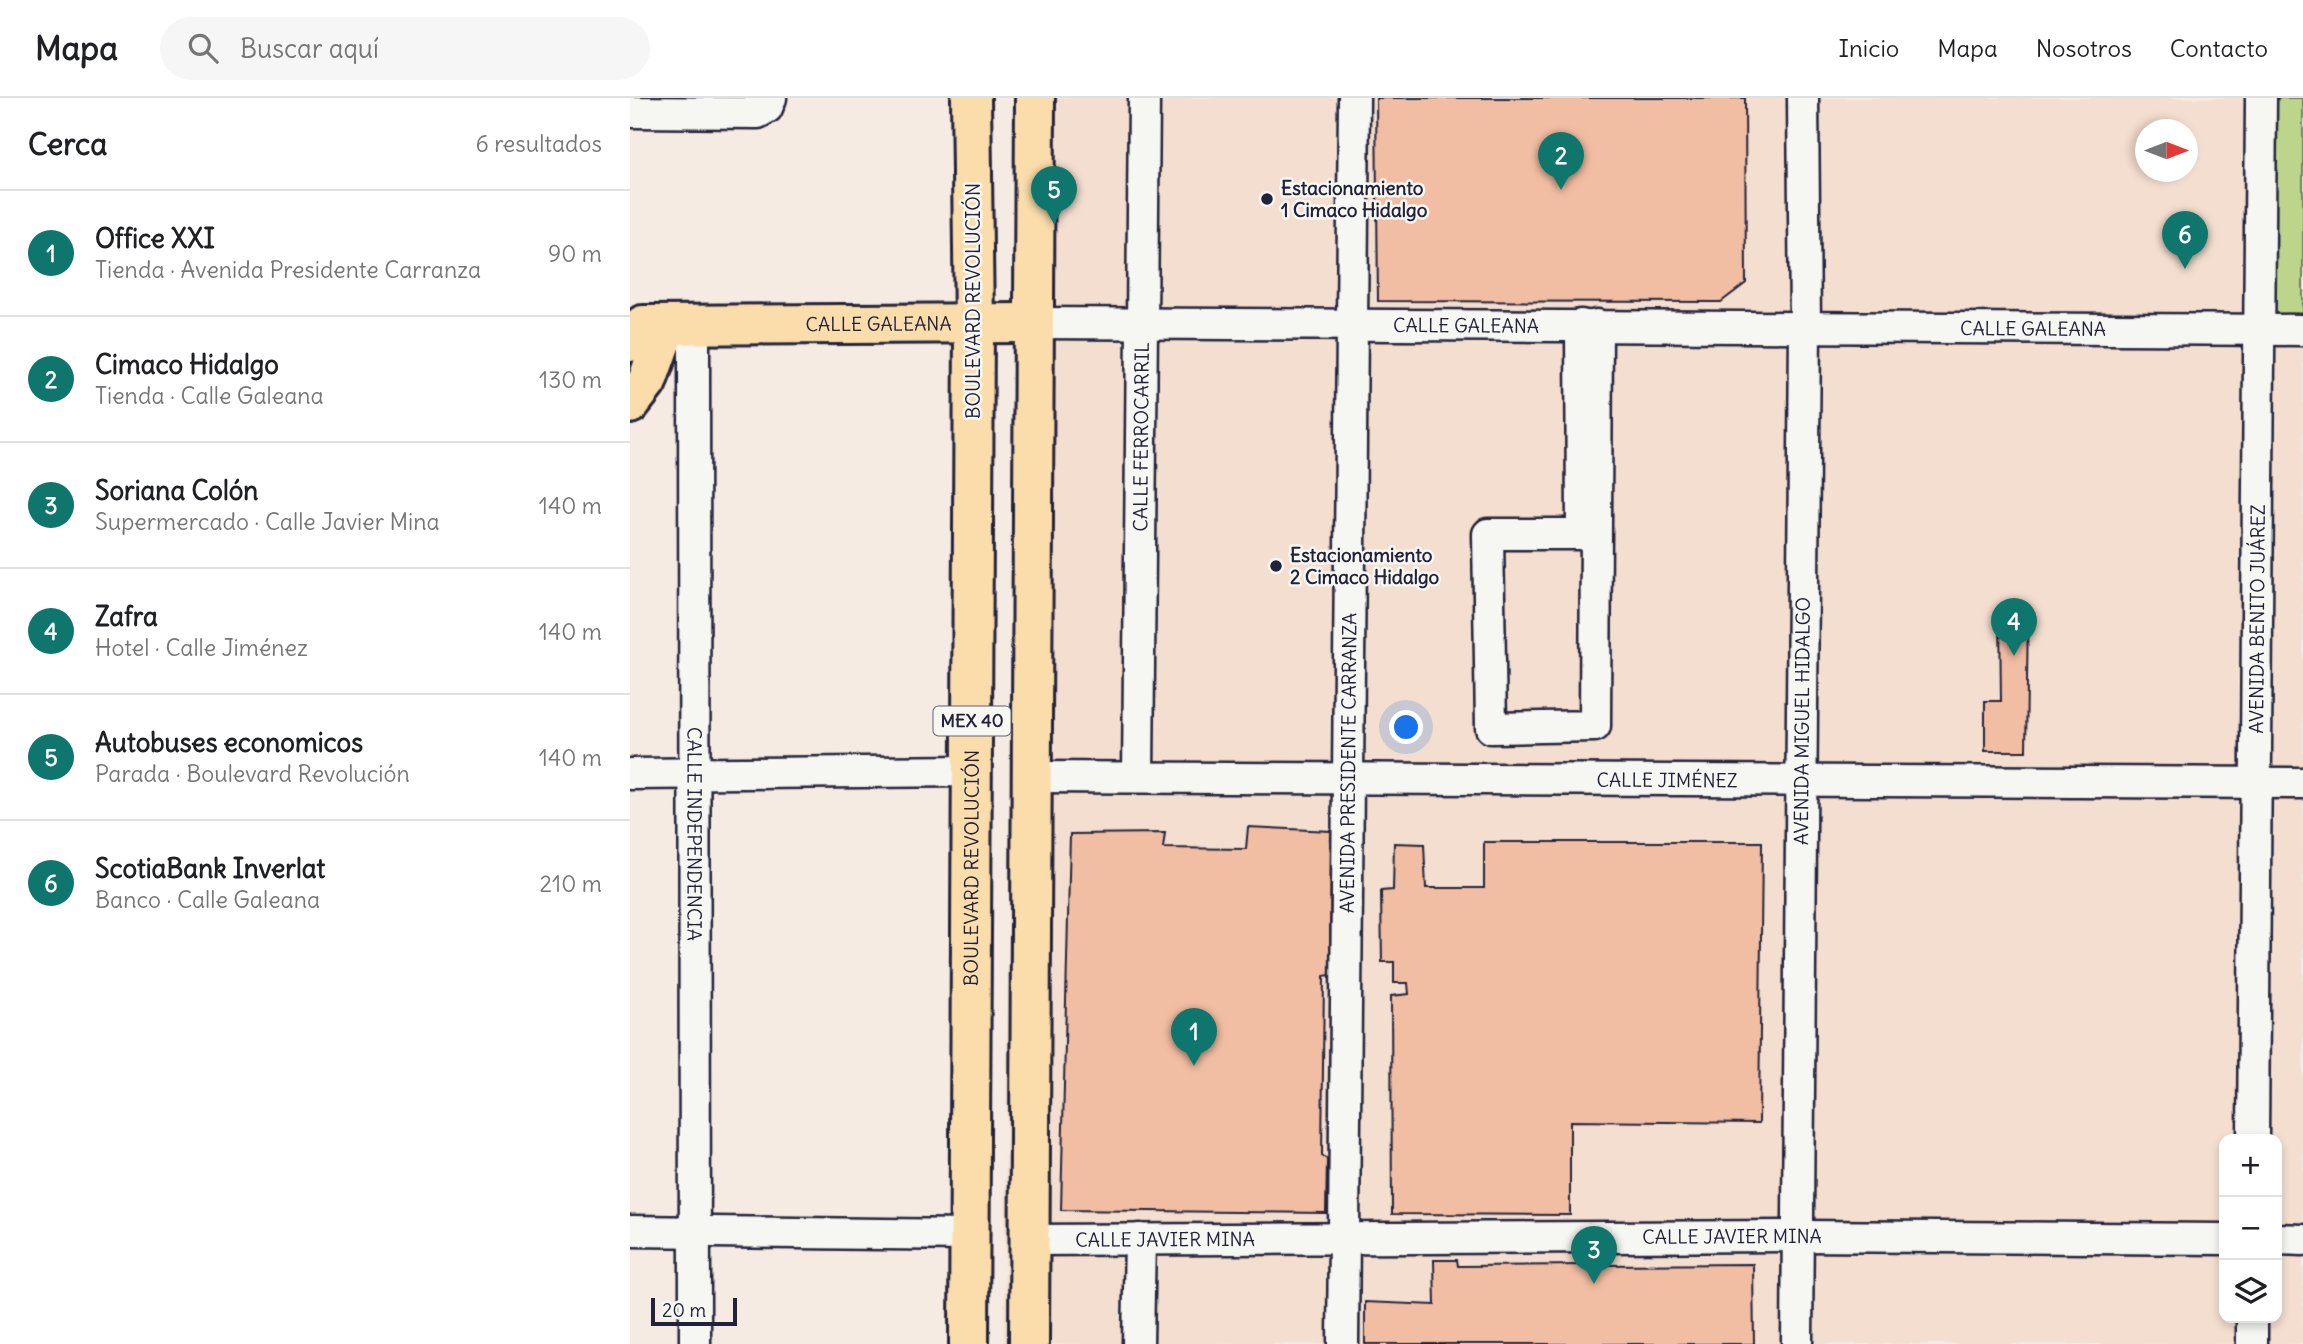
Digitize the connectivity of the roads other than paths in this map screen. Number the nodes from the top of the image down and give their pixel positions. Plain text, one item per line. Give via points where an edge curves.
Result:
1 (971, 98) edge
2 (1035, 98) edge
3 (1144, 98) edge
4 (1354, 98) edge
5 (1803, 98) edge
6 (2261, 98) edge
7 (769, 103) edge
8 (630, 112) edge
9 (974, 323) junction
10 (1034, 323) junction
11 (1142, 323) junction
12 (1352, 324) junction
13 (1589, 325) junction
14 (1805, 326) junction
15 (653, 328) edge
16 (2260, 329) junction
17 (2303, 330) edge
18 (630, 404) edge
19 (972, 771) junction
20 (630, 774) edge
21 (694, 774) junction
22 (1032, 777) junction
23 (1138, 777) junction
24 (1348, 778) junction
25 (1801, 778) junction
26 (2256, 782) junction
27 (2303, 783) edge
28 (2253, 1134) edge
29 (630, 1231) edge
30 (695, 1232) junction
31 (970, 1235) junction
32 (1798, 1236) junction
33 (1343, 1238) junction
34 (1140, 1239) junction
35 (2219, 1239) edge
36 (2282, 1239) edge
37 (1030, 1240) junction
38 (2303, 1240) edge
39 (2252, 1323) edge
40 (695, 1344) edge
41 (970, 1344) edge
42 (1029, 1344) edge
43 (1138, 1344) edge
44 (1343, 1344) edge
45 (1797, 1344) edge
46 (2252, 1344) edge

1 - 9 main road, BOULEVARD REVOLUCIÓN / MEX 40
2 - 10 main road, MEX 40
3 - 11 street, CALLE FERROCARRIL
4 - 12 street, AVENIDA PRESIDENTE CARRANZA
5 - 14 street, AVENIDA MIGUEL HIDALGO
6 - 16 street, AVENIDA BENITO JUÁREZ
7 - 8 street via 758,113
9 - 10 main road, CALLE GALEANA
9 - 15 main road, CALLE GALEANA
9 - 19 main road, BOULEVARD REVOLUCIÓN / MEX 40
10 - 11 street, CALLE GALEANA
10 - 22 main road, MEX 40
11 - 12 street, CALLE GALEANA
11 - 23 street, CALLE FERROCARRIL
12 - 13 street, CALLE GALEANA
12 - 24 street, AVENIDA PRESIDENTE CARRANZA
13 - 13 street via 1595,726 1491,728 1488,534 1582,534
13 - 14 street, CALLE GALEANA
14 - 16 street, CALLE GALEANA
14 - 25 street, AVENIDA MIGUEL HIDALGO
15 - 18 main road via 647,382
15 - 21 street, CALLE INDEPENDENCIA
16 - 17 street, CALLE GALEANA
16 - 26 street, AVENIDA BENITO JUÁREZ
19 - 21 street
19 - 31 main road, BOULEVARD REVOLUCIÓN / MEX 40
20 - 21 street
21 - 30 street, CALLE INDEPENDENCIA
22 - 23 street, CALLE JIMÉNEZ
22 - 37 main road, MEX 40
23 - 24 street, CALLE JIMÉNEZ
24 - 25 street, CALLE JIMÉNEZ
24 - 33 street, AVENIDA PRESIDENTE CARRANZA
25 - 26 street, CALLE JIMÉNEZ
25 - 32 street, AVENIDA MIGUEL HIDALGO
26 - 27 street, CALLE JIMÉNEZ
26 - 28 street, AVENIDA BENITO JUÁREZ
29 - 30 street
30 - 31 street
30 - 40 street, CALLE INDEPENDENCIA
31 - 41 main road, BOULEVARD REVOLUCIÓN / MEX 40
32 - 33 street, CALLE JAVIER MINA
32 - 35 street, CALLE JAVIER MINA
32 - 45 street, AVENIDA MIGUEL HIDALGO
33 - 34 street, CALLE JAVIER MINA
33 - 44 street, AVENIDA PRESIDENTE CARRANZA
34 - 37 street, CALLE JAVIER MINA
34 - 43 street
36 - 38 street
37 - 42 main road, MEX 40
39 - 46 street

